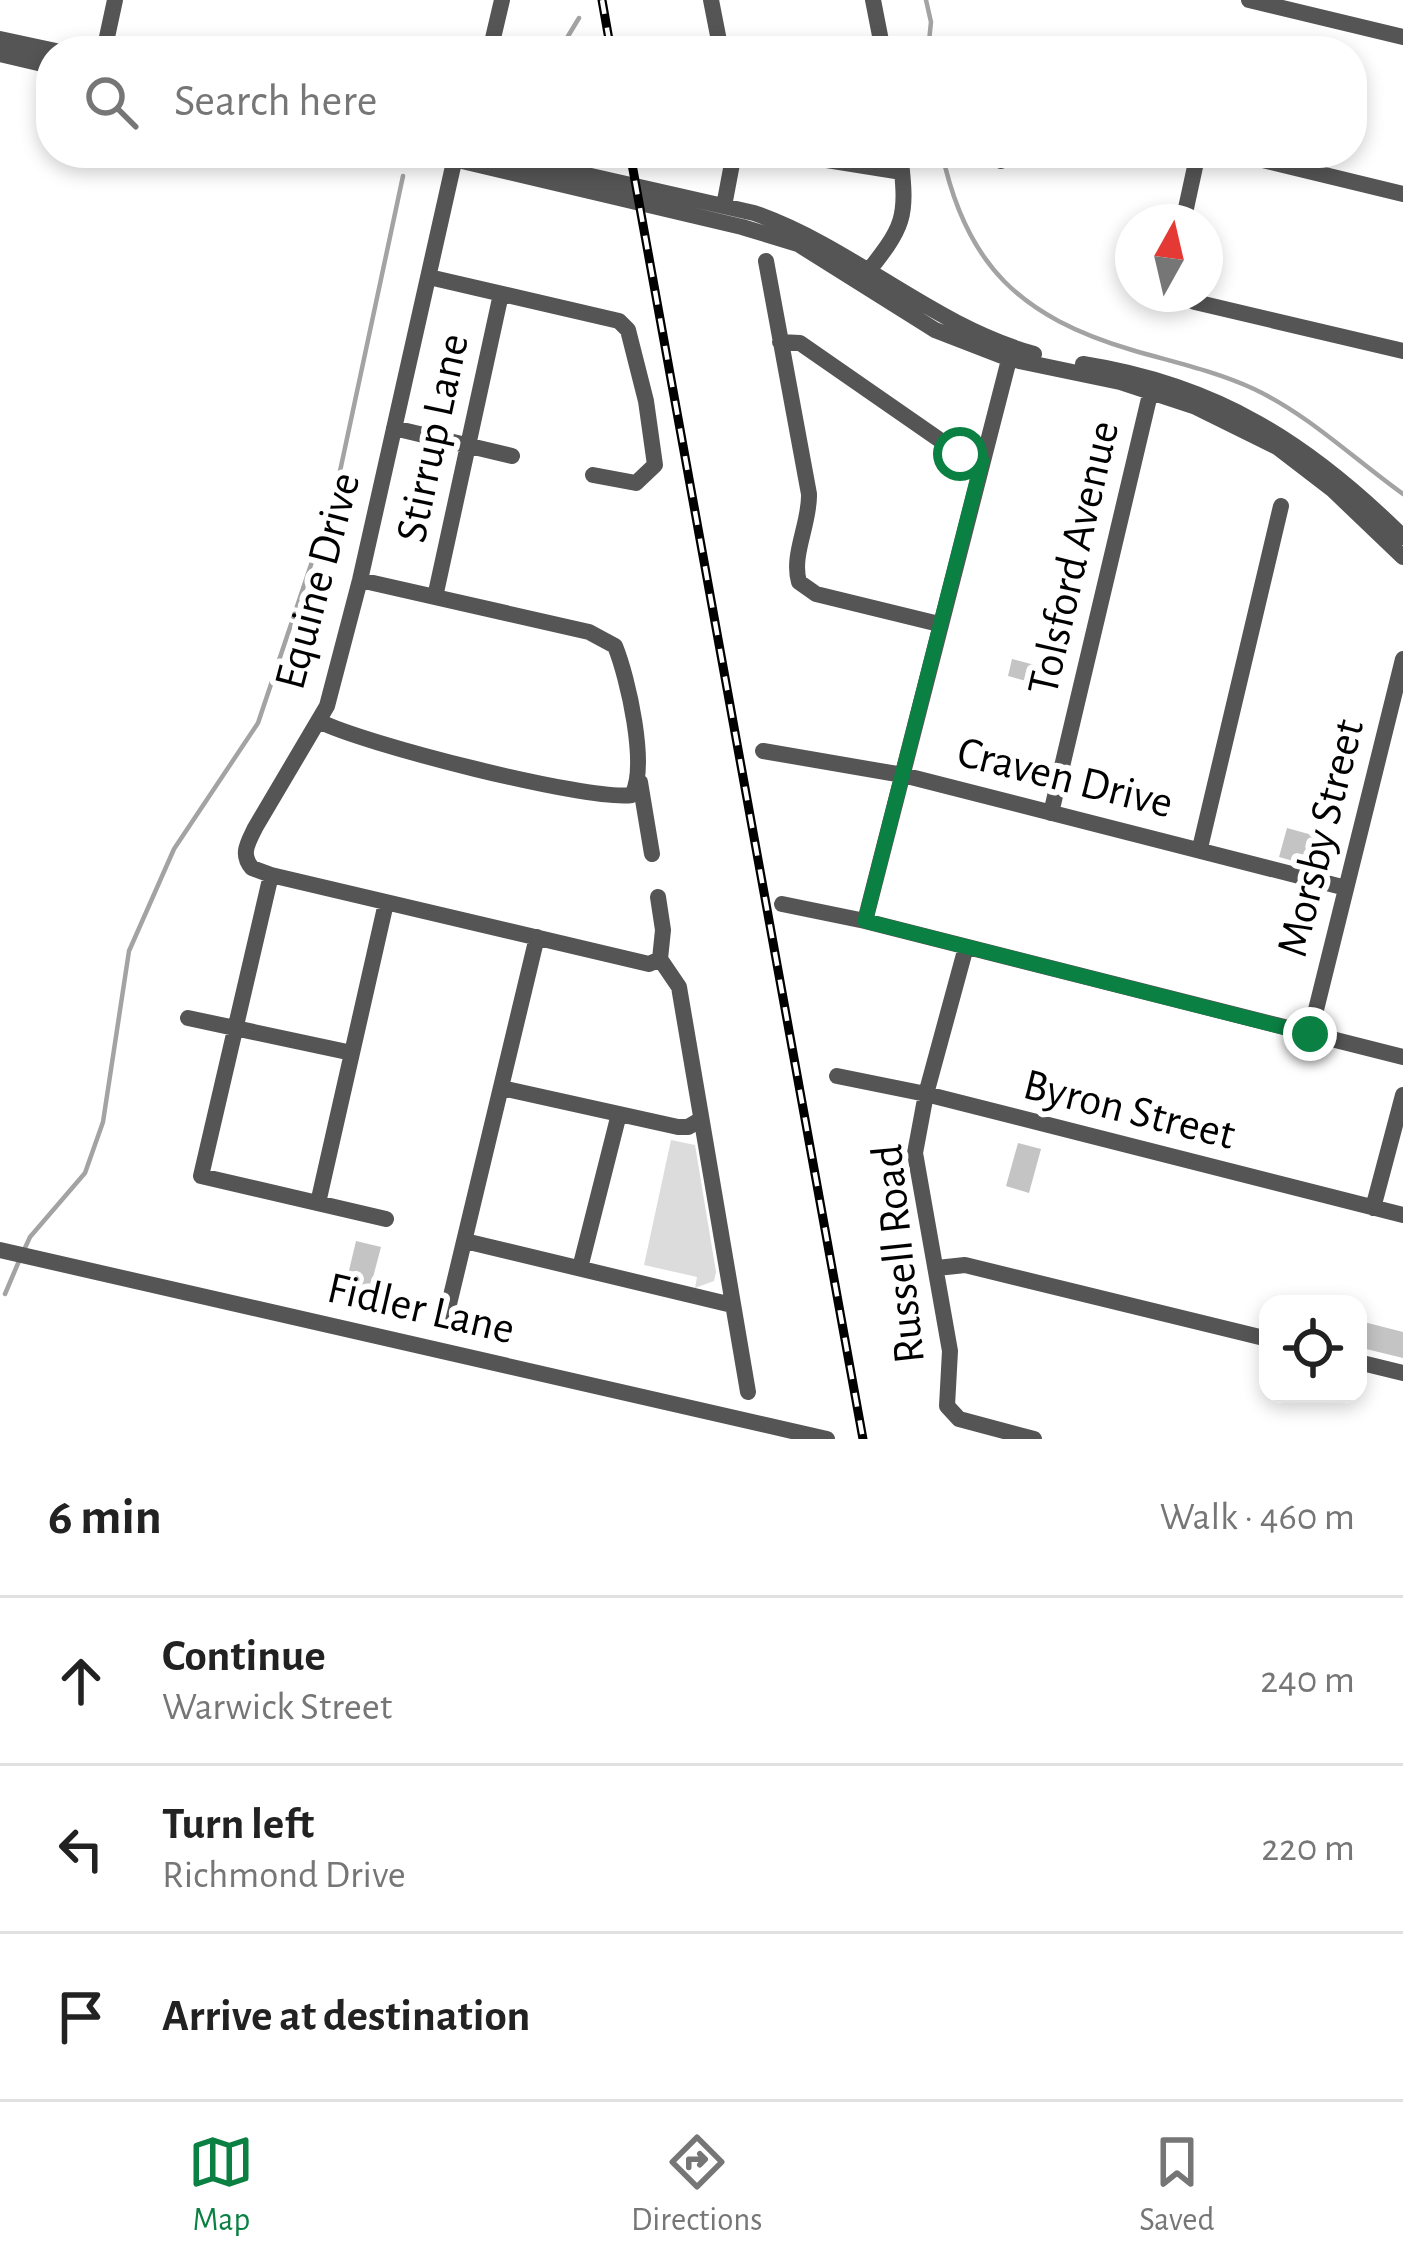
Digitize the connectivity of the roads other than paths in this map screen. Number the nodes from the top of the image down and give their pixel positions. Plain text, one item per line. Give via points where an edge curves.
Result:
1 (116, 0) edge
2 (502, 0) edge
3 (711, 0) edge
4 (873, 0) edge
5 (1249, 0) edge
6 (1322, 8) edge
7 (108, 36) edge
8 (494, 36) edge
9 (718, 36) edge
10 (880, 36) edge
11 (1403, 37) edge
12 (0, 39) edge
13 (36, 47) edge
14 (0, 54) edge
15 (36, 62) edge
16 (452, 168) edge
17 (504, 168) edge
18 (556, 168) edge
19 (731, 168) edge
20 (902, 168) edge
21 (1195, 168) edge
22 (1296, 168) edge
23 (1403, 194) edge
24 (1187, 204) edge
25 (724, 206) junction
26 (766, 261) dead end
27 (429, 277) junction
28 (864, 278) junction
29 (501, 294) junction
30 (1223, 309) edge
31 (780, 342) junction
32 (1403, 351) edge
33 (1011, 353) junction
34 (1151, 390) junction
35 (394, 428) junction
36 (467, 446) junction
37 (512, 456) dead end
38 (982, 461) junction
39 (593, 475) dead end
40 (1281, 506) dead end
41 (1403, 537) edge
42 (1403, 557) edge
43 (360, 580) junction
44 (435, 597) junction
45 (939, 624) junction
46 (1403, 659) edge
47 (319, 721) junction
48 (764, 751) dead end
49 (903, 776) junction
50 (639, 781) junction
51 (1051, 813) junction
52 (1200, 848) junction
53 (652, 854) dead end
54 (272, 875) junction
55 (1346, 887) junction
56 (658, 897) dead end
57 (386, 903) junction
58 (782, 904) dead end
59 (865, 921) junction
60 (537, 937) junction
61 (966, 947) junction
62 (660, 959) junction
63 (188, 1018) dead end
64 (237, 1027) junction
65 (1310, 1034) junction
66 (352, 1053) junction
67 (1403, 1058) edge
68 (837, 1076) dead end
69 (502, 1088) junction
70 (926, 1094) junction
71 (1403, 1095) edge
72 (619, 1114) junction
73 (700, 1120) junction
74 (318, 1203) junction
75 (1373, 1208) junction
76 (1403, 1216) edge
77 (386, 1219) dead end
78 (465, 1241) junction
79 (0, 1250) edge
80 (580, 1268) junction
81 (937, 1268) junction
82 (732, 1305) junction
83 (444, 1325) dead end
84 (1259, 1338) edge
85 (1367, 1364) edge
86 (1403, 1373) edge
87 (748, 1392) dead end
88 (827, 1439) edge
89 (1034, 1439) edge

1 - 7 street
2 - 8 street
3 - 9 street
4 - 10 street
5 - 6 street
6 - 11 street
12 - 13 street
14 - 15 street
16 - 27 street, Equine Drive
17 - 28 street via 748,228
18 - 25 street
19 - 25 street
20 - 28 street via 901,224
21 - 24 street
22 - 23 street
25 - 28 street via 795,227 833,247
26 - 31 street
27 - 29 street
27 - 35 street, Equine Drive
28 - 33 street
29 - 36 street, Stirrup Lane
29 - 39 street via 620,321 628,330 655,465 636,483
30 - 32 street
31 - 38 street via 800,343 960,454
31 - 45 street via 809,494 799,582 811,593
33 - 34 street
33 - 38 street
33 - 41 street via 1123,370 1241,412 1315,457
34 - 42 street via 1277,447
34 - 51 street, Tolsford Avenue
35 - 36 street
35 - 43 street, Equine Drive
36 - 37 street
36 - 44 street, Stirrup Lane
38 - 45 street
40 - 52 street
43 - 44 street
43 - 47 street, Equine Drive
44 - 50 street via 589,632 615,646
45 - 49 street
46 - 55 street, Morsby Street
47 - 50 street via 591,793 632,794
47 - 54 street, Equine Drive via 246,847 252,868
48 - 49 street, Craven Drive
49 - 51 street, Craven Drive
49 - 59 street
50 - 53 street
51 - 52 street, Craven Drive
52 - 55 street, Craven Drive
54 - 57 street
54 - 64 street
55 - 65 street, Morsby Street
56 - 62 street
57 - 60 street
57 - 66 street
58 - 59 street
59 - 61 street
60 - 62 street via 649,964
60 - 69 street
61 - 65 street
61 - 70 street, Russell Road
62 - 73 street via 679,987
63 - 64 street
64 - 66 street
64 - 74 street via 201,1176
65 - 67 street
66 - 74 street
68 - 70 street, Byron Street
69 - 72 street
69 - 78 street
70 - 75 street, Byron Street
70 - 81 street, Russell Road via 915,1153
71 - 75 street
72 - 73 street via 678,1127
72 - 80 street
73 - 82 street
74 - 77 street
75 - 76 street, Byron Street
78 - 80 street
78 - 83 street
79 - 88 street, Fidler Lane
80 - 82 street
81 - 84 street via 965,1264
81 - 89 street, Russell Road via 952,1414
82 - 87 street
85 - 86 street

